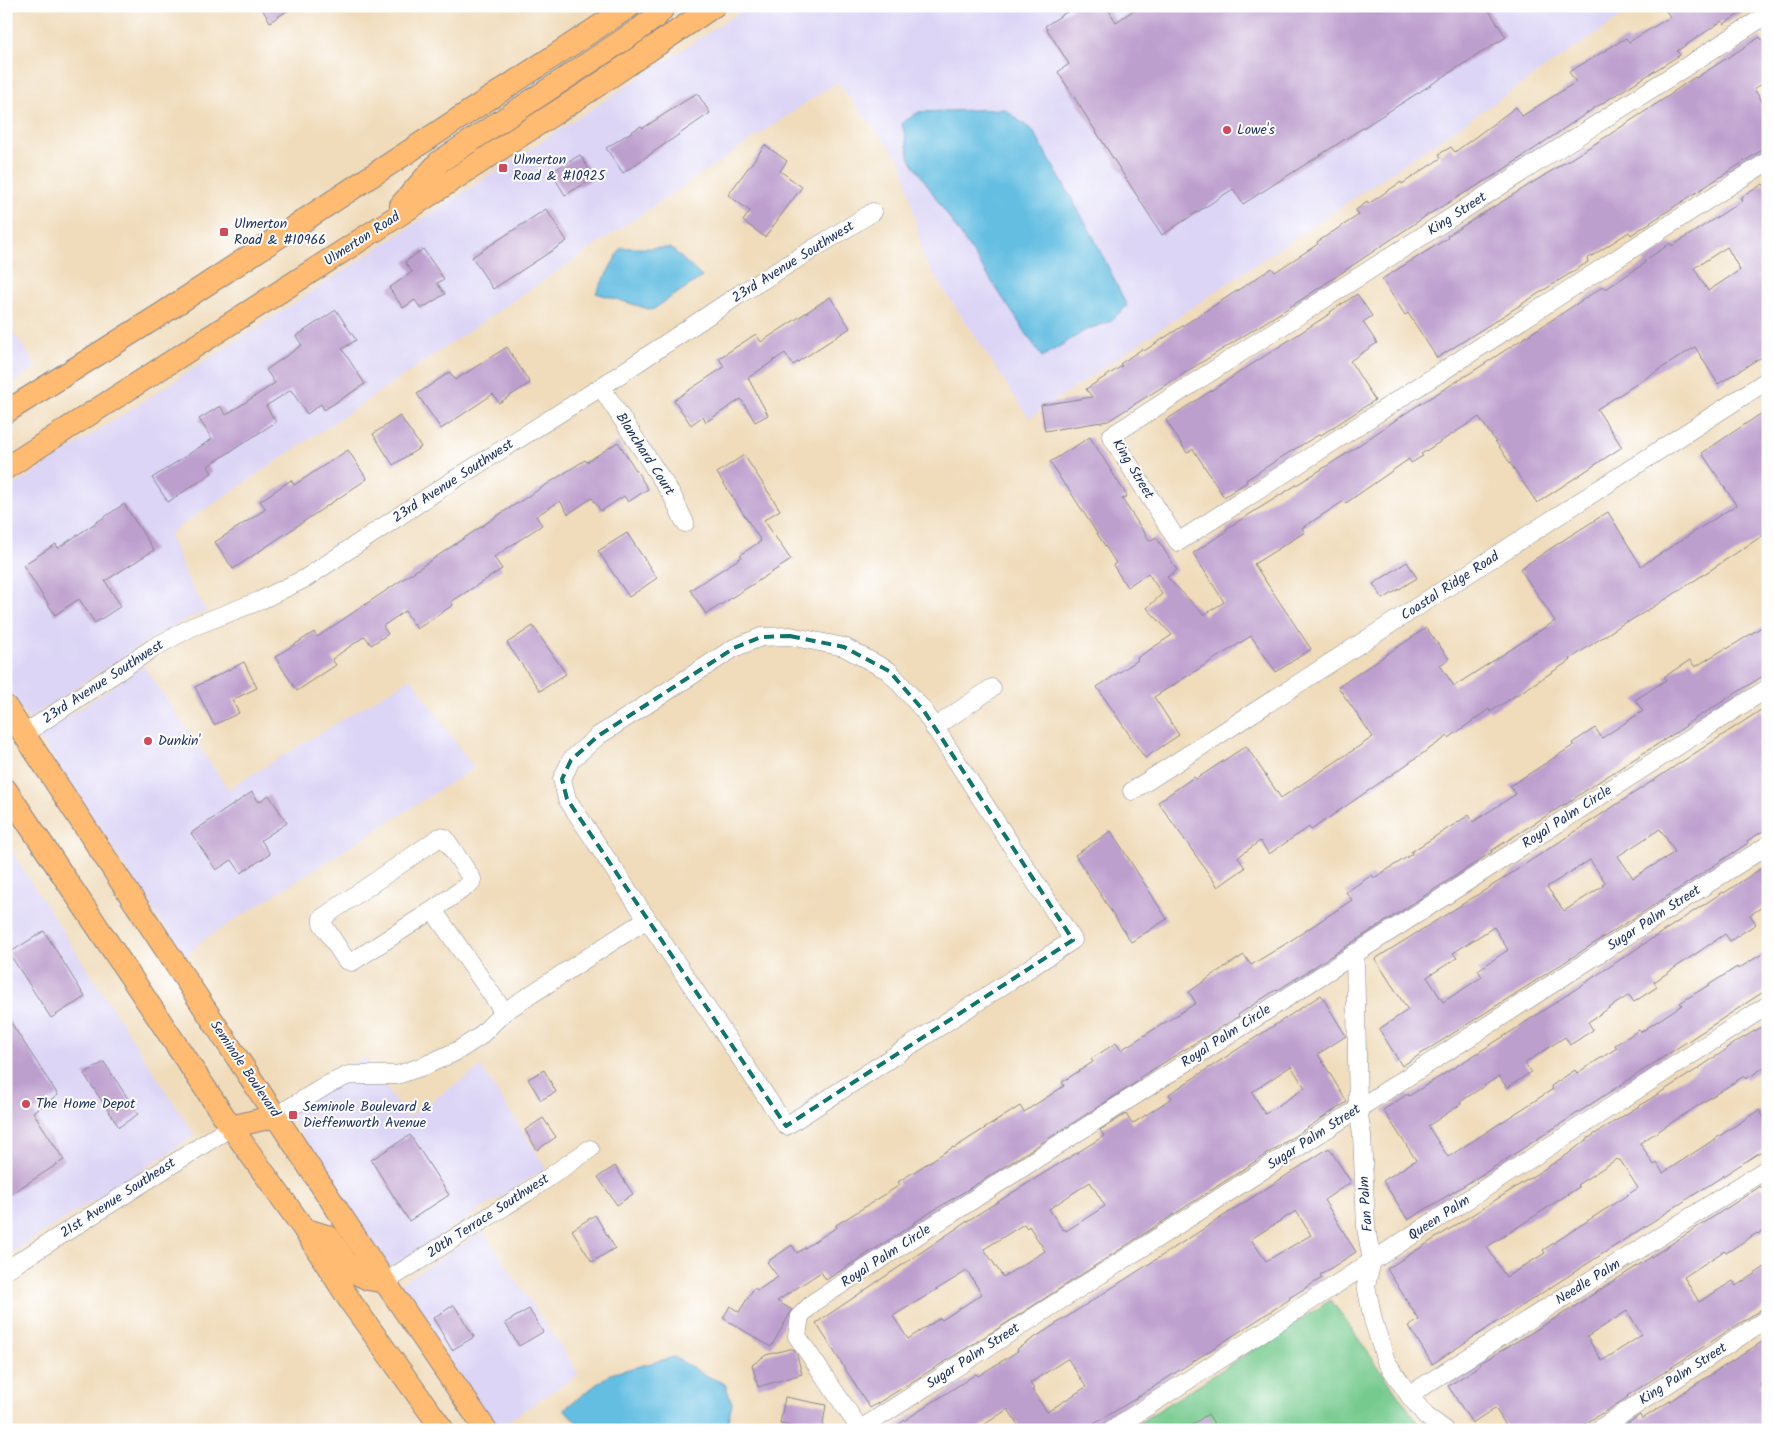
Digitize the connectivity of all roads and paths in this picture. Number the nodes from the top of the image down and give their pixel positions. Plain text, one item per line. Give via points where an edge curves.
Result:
1 (630, 6) edge
2 (665, 6) edge
3 (714, 6) edge
4 (1768, 14) edge
5 (1768, 161) edge
6 (873, 212) dead end
7 (382, 226) junction
8 (1768, 380) edge
9 (601, 387) junction
10 (6, 412) edge
11 (6, 468) edge
12 (685, 523) dead end
13 (992, 688) dead end
14 (1767, 691) edge
15 (6, 707) edge
16 (934, 728) junction
17 (24, 734) junction
18 (6, 790) edge
19 (1132, 791) dead end
20 (1768, 845) edge
21 (433, 910) junction
22 (647, 919) junction
23 (1355, 953) junction
24 (1768, 1005) edge
25 (504, 1012) junction
26 (1358, 1108) junction
27 (276, 1116) junction
28 (230, 1127) junction
29 (590, 1149) dead end
30 (1768, 1168) edge
31 (304, 1229) junction
32 (1372, 1261) junction
33 (6, 1270) edge
34 (385, 1282) junction
35 (1768, 1318) edge
36 (1409, 1395) junction
37 (446, 1428) edge
38 (860, 1429) edge
39 (486, 1430) edge
40 (1110, 1430) edge
41 (1445, 1430) edge
42 (1598, 1430) edge

1 - 10 main road via 160,315
2 - 7 main road via 638,30 439,162
3 - 7 main road, Ulmerton Road
4 - 5 street, King Street via 1110,436 1178,542
6 - 9 street, 23rd Avenue Southwest via 740,294
7 - 11 main road, Ulmerton Road
8 - 19 street, Coastal Ridge Road
9 - 12 street, Blanchard Court via 672,495
9 - 17 street, 23rd Avenue Southwest via 306,578 184,631 153,648
13 - 16 street
14 - 23 street, Royal Palm Circle
15 - 17 main road, Seminole Boulevard
16 - 22 street via 889,671 844,647 790,636 761,637 734,648 598,736 571,760 562,779 567,799
16 - 22 street via 1073,940 786,1126
17 - 27 main road, Seminole Boulevard
18 - 28 main road
20 - 26 street, Sugar Palm Street
21 - 21 street via 472,883 445,838 440,837 322,918 322,923 346,960 352,962
21 - 25 street
22 - 25 street
23 - 26 street, Fan Palm
23 - 38 street, Royal Palm Circle via 814,1302 800,1316 797,1336
24 - 32 street, Queen Palm
25 - 27 street via 479,1037 457,1051 397,1075 349,1075
26 - 32 street, Fan Palm via 1364,1210
26 - 38 street, Sugar Palm Street
27 - 28 main road
27 - 34 main road, Seminole Boulevard
28 - 31 main road
28 - 33 street, 21st Avenue Southeast
29 - 34 street, 20th Terrace Southwest
30 - 36 street, Needle Palm
31 - 34 main road via 329,1237 358,1274
31 - 37 main road via 352,1304
32 - 36 street, Fan Palm via 1366,1285 1377,1336 1386,1362
32 - 40 street, Queen Palm
34 - 39 main road, Seminole Boulevard
35 - 42 street, King Palm Street
36 - 41 street, Fan Palm via 1426,1416

